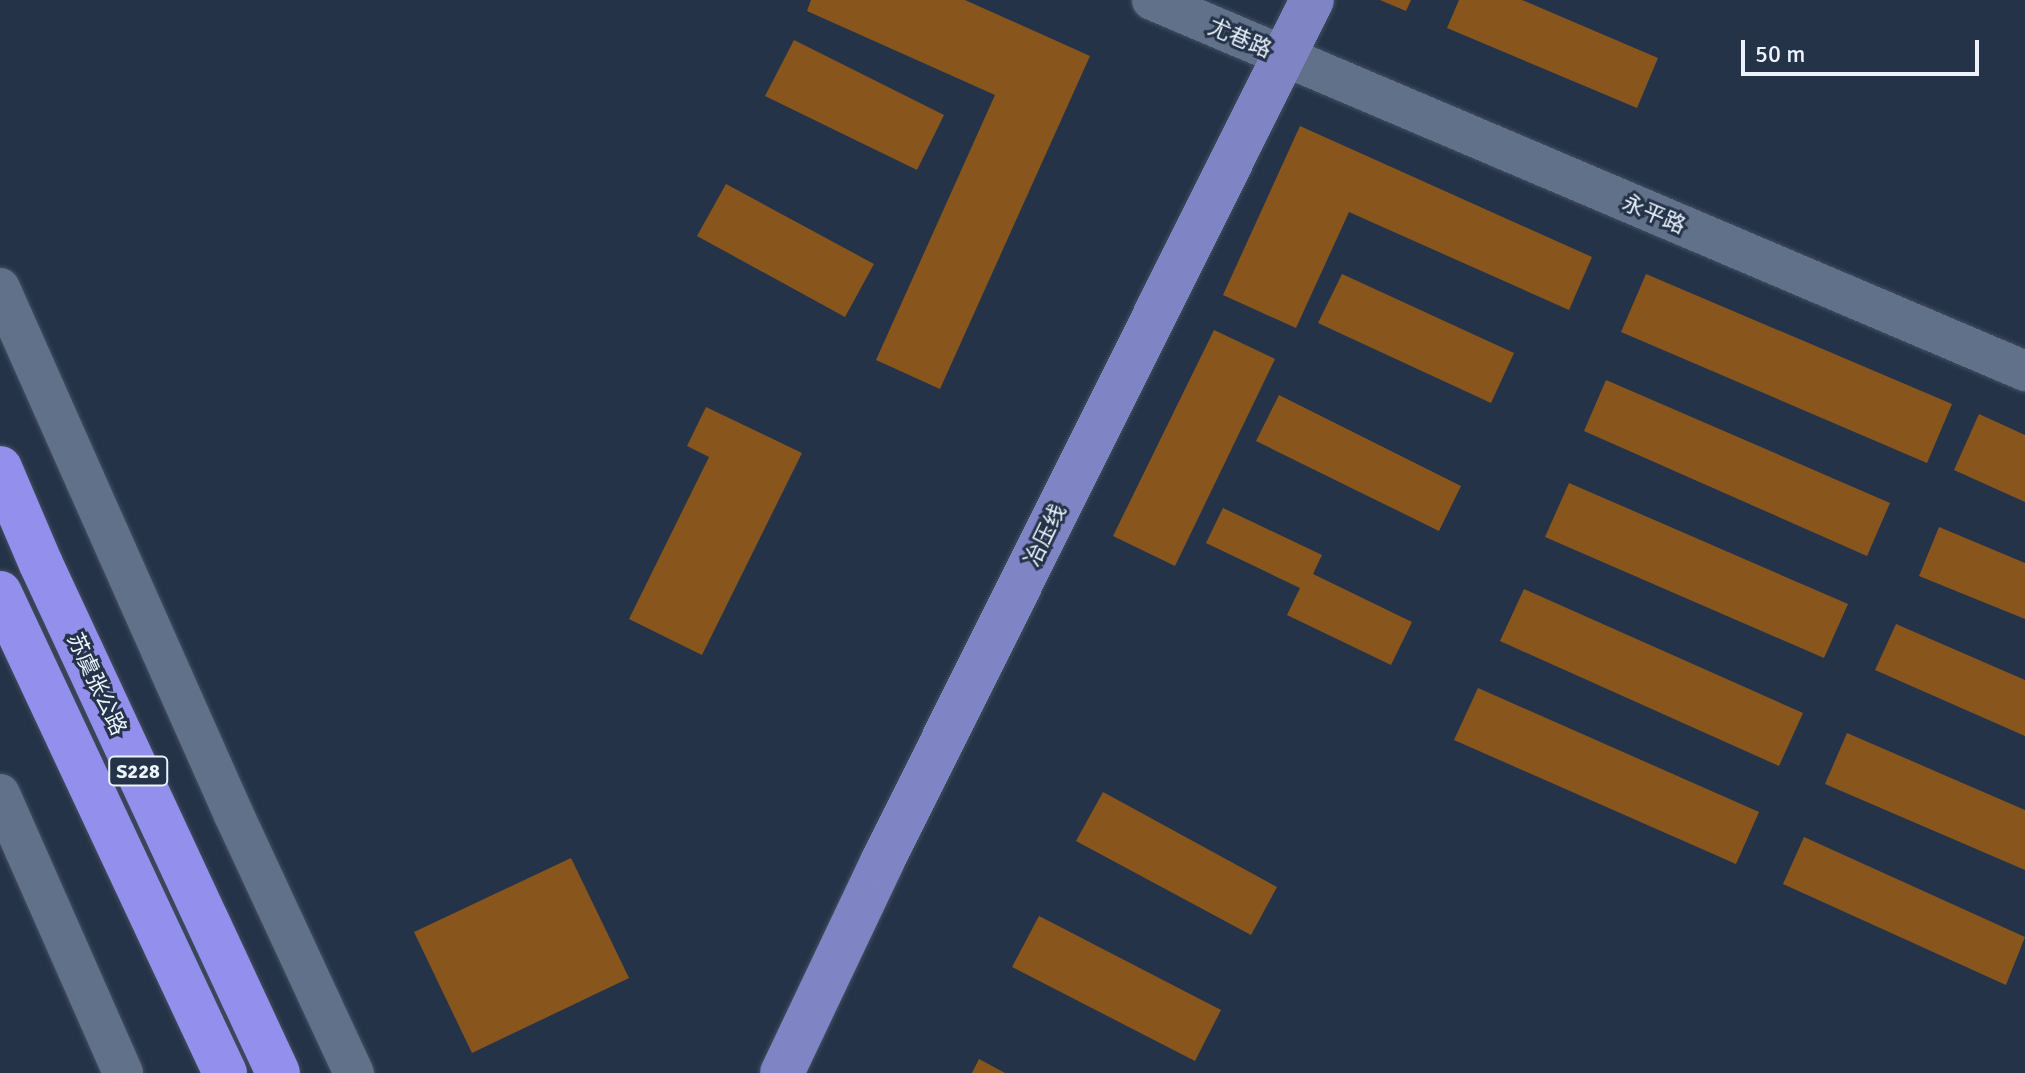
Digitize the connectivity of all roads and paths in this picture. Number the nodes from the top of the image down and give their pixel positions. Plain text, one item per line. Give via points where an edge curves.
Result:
1 (1152, 0) edge
2 (1312, 0) edge
3 (1283, 57) junction
4 (0, 288) edge
5 (2025, 371) edge
6 (0, 468) edge
7 (0, 593) edge
8 (0, 794) edge
9 (123, 1073) edge
10 (225, 1073) edge
11 (278, 1073) edge
12 (354, 1073) edge
13 (782, 1073) edge

1 - 3 street, 尤巷路
2 - 3 main road, 冶压线
3 - 5 street, 永平路
3 - 13 main road, 冶压线
4 - 12 street
6 - 11 highway, 苏虞张公路 / S228
7 - 10 highway, S228
8 - 9 street

